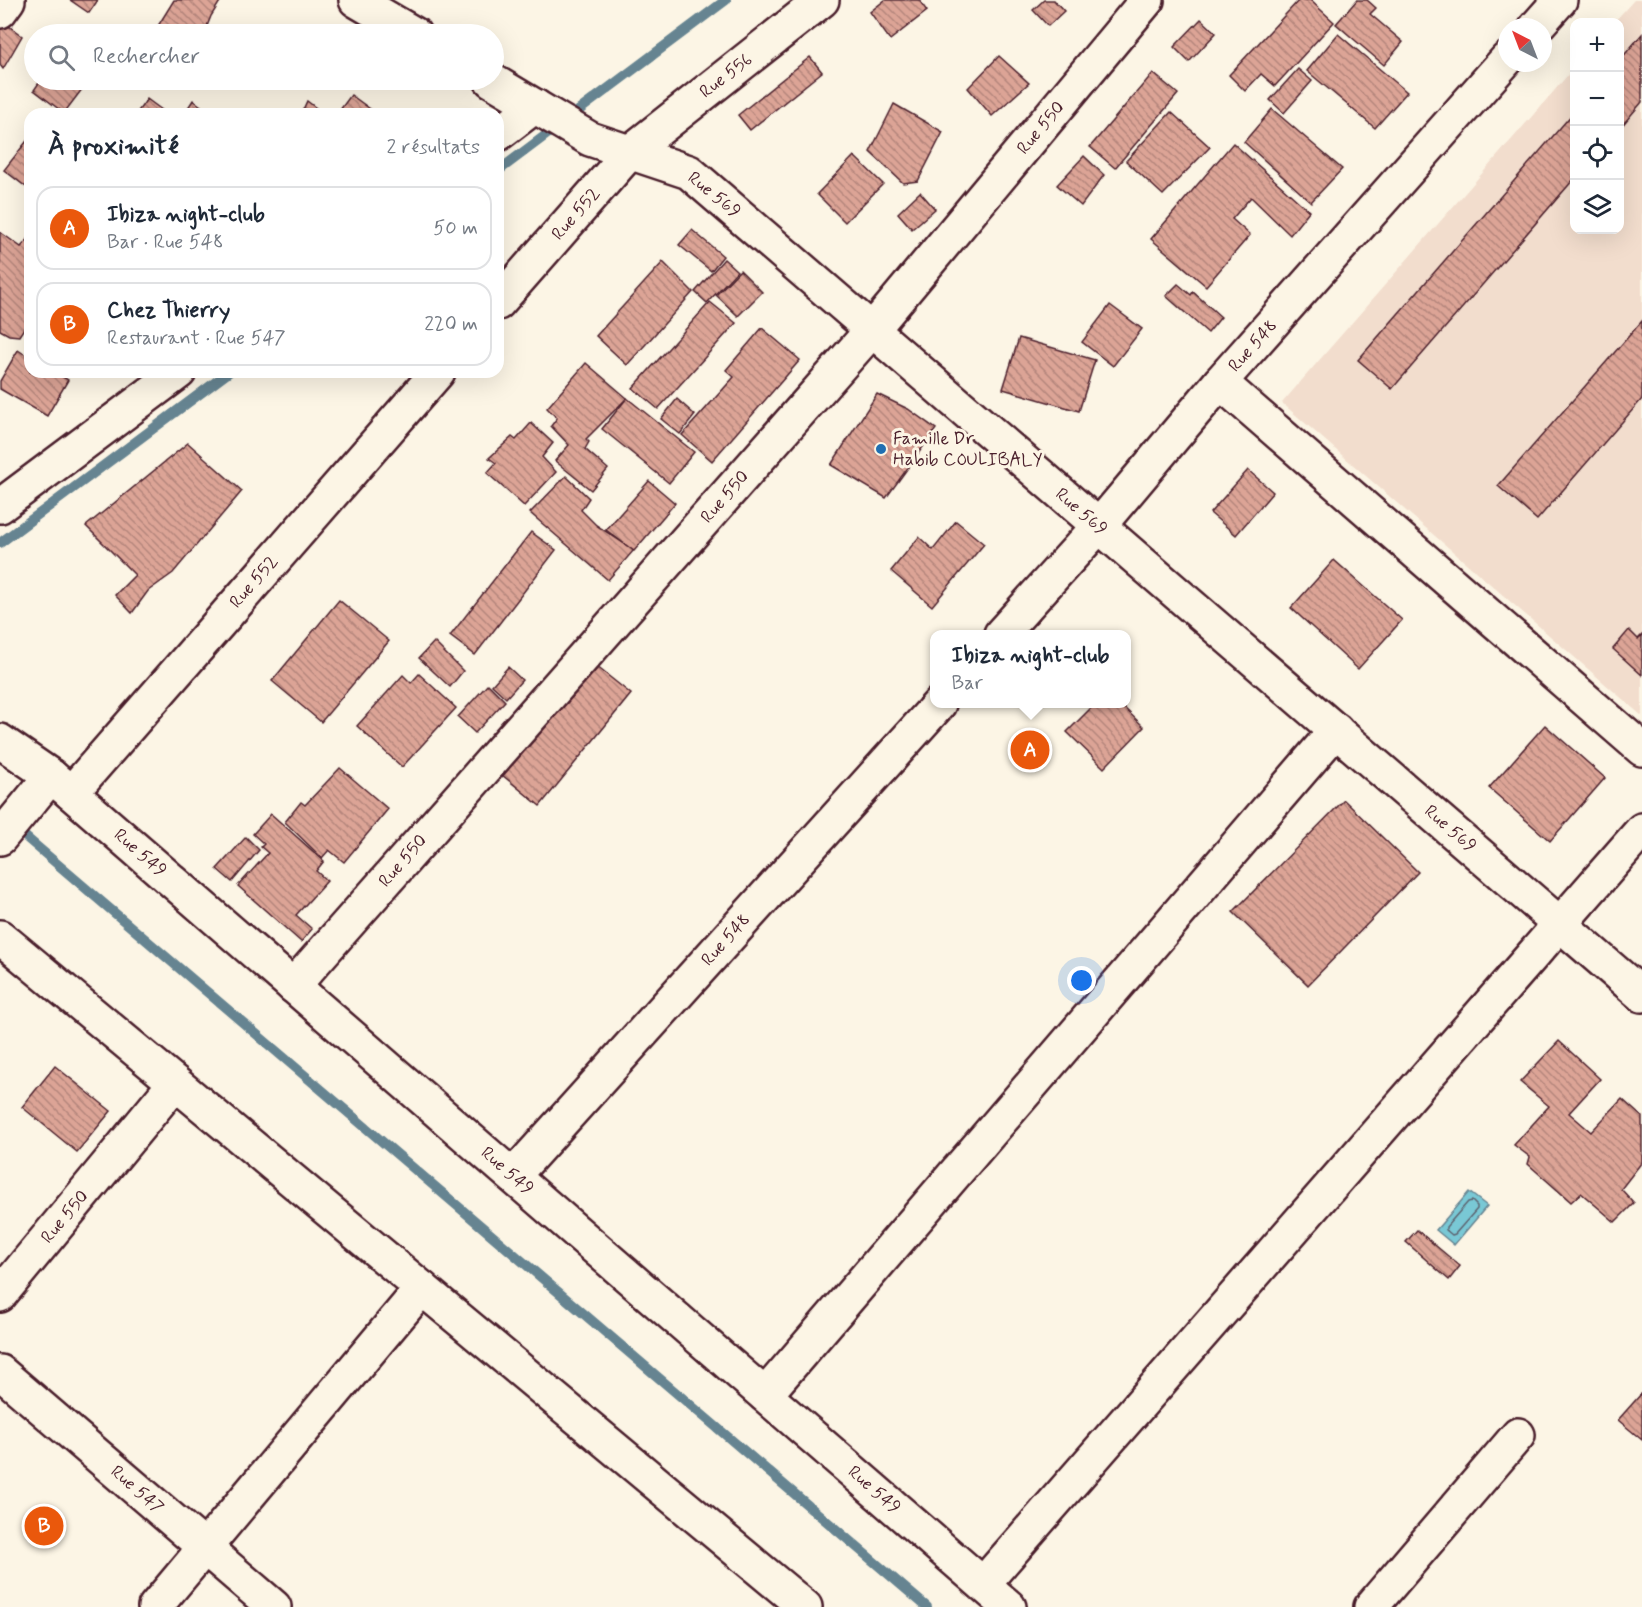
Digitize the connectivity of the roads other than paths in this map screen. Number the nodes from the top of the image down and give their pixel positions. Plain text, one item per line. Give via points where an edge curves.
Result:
1 (8, 0) edge
2 (356, 0) edge
3 (822, 0) edge
4 (1147, 0) edge
5 (1560, 0) edge
6 (0, 11) edge
7 (1544, 18) edge
8 (397, 24) edge
9 (1498, 69) edge
10 (504, 88) edge
11 (535, 106) junction
12 (504, 129) edge
13 (630, 152) junction
14 (504, 296) edge
15 (872, 330) junction
16 (171, 378) edge
17 (433, 378) edge
18 (1220, 382) junction
19 (0, 506) edge
20 (1098, 527) junction
21 (1005, 630) edge
22 (935, 708) edge
23 (1336, 730) junction
24 (0, 741) edge
25 (1642, 749) edge
26 (61, 784) junction
27 (1642, 830) edge
28 (0, 838) edge
29 (1560, 924) junction
30 (0, 937) edge
31 (293, 986) junction
32 (1642, 995) edge
33 (175, 1083) junction
34 (513, 1176) junction
35 (422, 1288) junction
36 (0, 1295) edge
37 (0, 1372) edge
38 (765, 1395) junction
39 (1518, 1436) dead end
40 (204, 1549) junction
41 (982, 1584) junction
42 (155, 1607) edge
43 (274, 1607) edge
44 (805, 1607) edge
45 (1009, 1607) edge
46 (1371, 1607) edge

1 - 6 street
2 - 8 street
3 - 13 street, Rue 556
4 - 15 street, Rue 550
5 - 7 street
9 - 18 street, Rue 548
10 - 11 street, Rue 569
11 - 12 street
11 - 13 street, Rue 569 via 590,139
13 - 14 street, Rue 552
13 - 15 street, Rue 569 via 689,172
15 - 20 street, Rue 569
15 - 31 street, Rue 550
16 - 19 street
17 - 26 street, Rue 552
18 - 20 street, Rue 548
18 - 25 street
20 - 21 street, Rue 548
20 - 23 street, Rue 569
22 - 34 street, Rue 548
23 - 29 street, Rue 569
23 - 38 street
24 - 26 street, Rue 549
26 - 28 street, Rue 552
26 - 31 street, Rue 549
27 - 29 street
29 - 32 street, Rue 569
29 - 41 street
30 - 33 street
31 - 34 street, Rue 549
33 - 35 street
33 - 36 street, Rue 550
34 - 38 street, Rue 549
35 - 40 street
35 - 44 street
37 - 40 street, Rue 547
38 - 41 street, Rue 549
39 - 46 street
40 - 42 street
40 - 43 street, Rue 547
41 - 45 street, Rue 549

